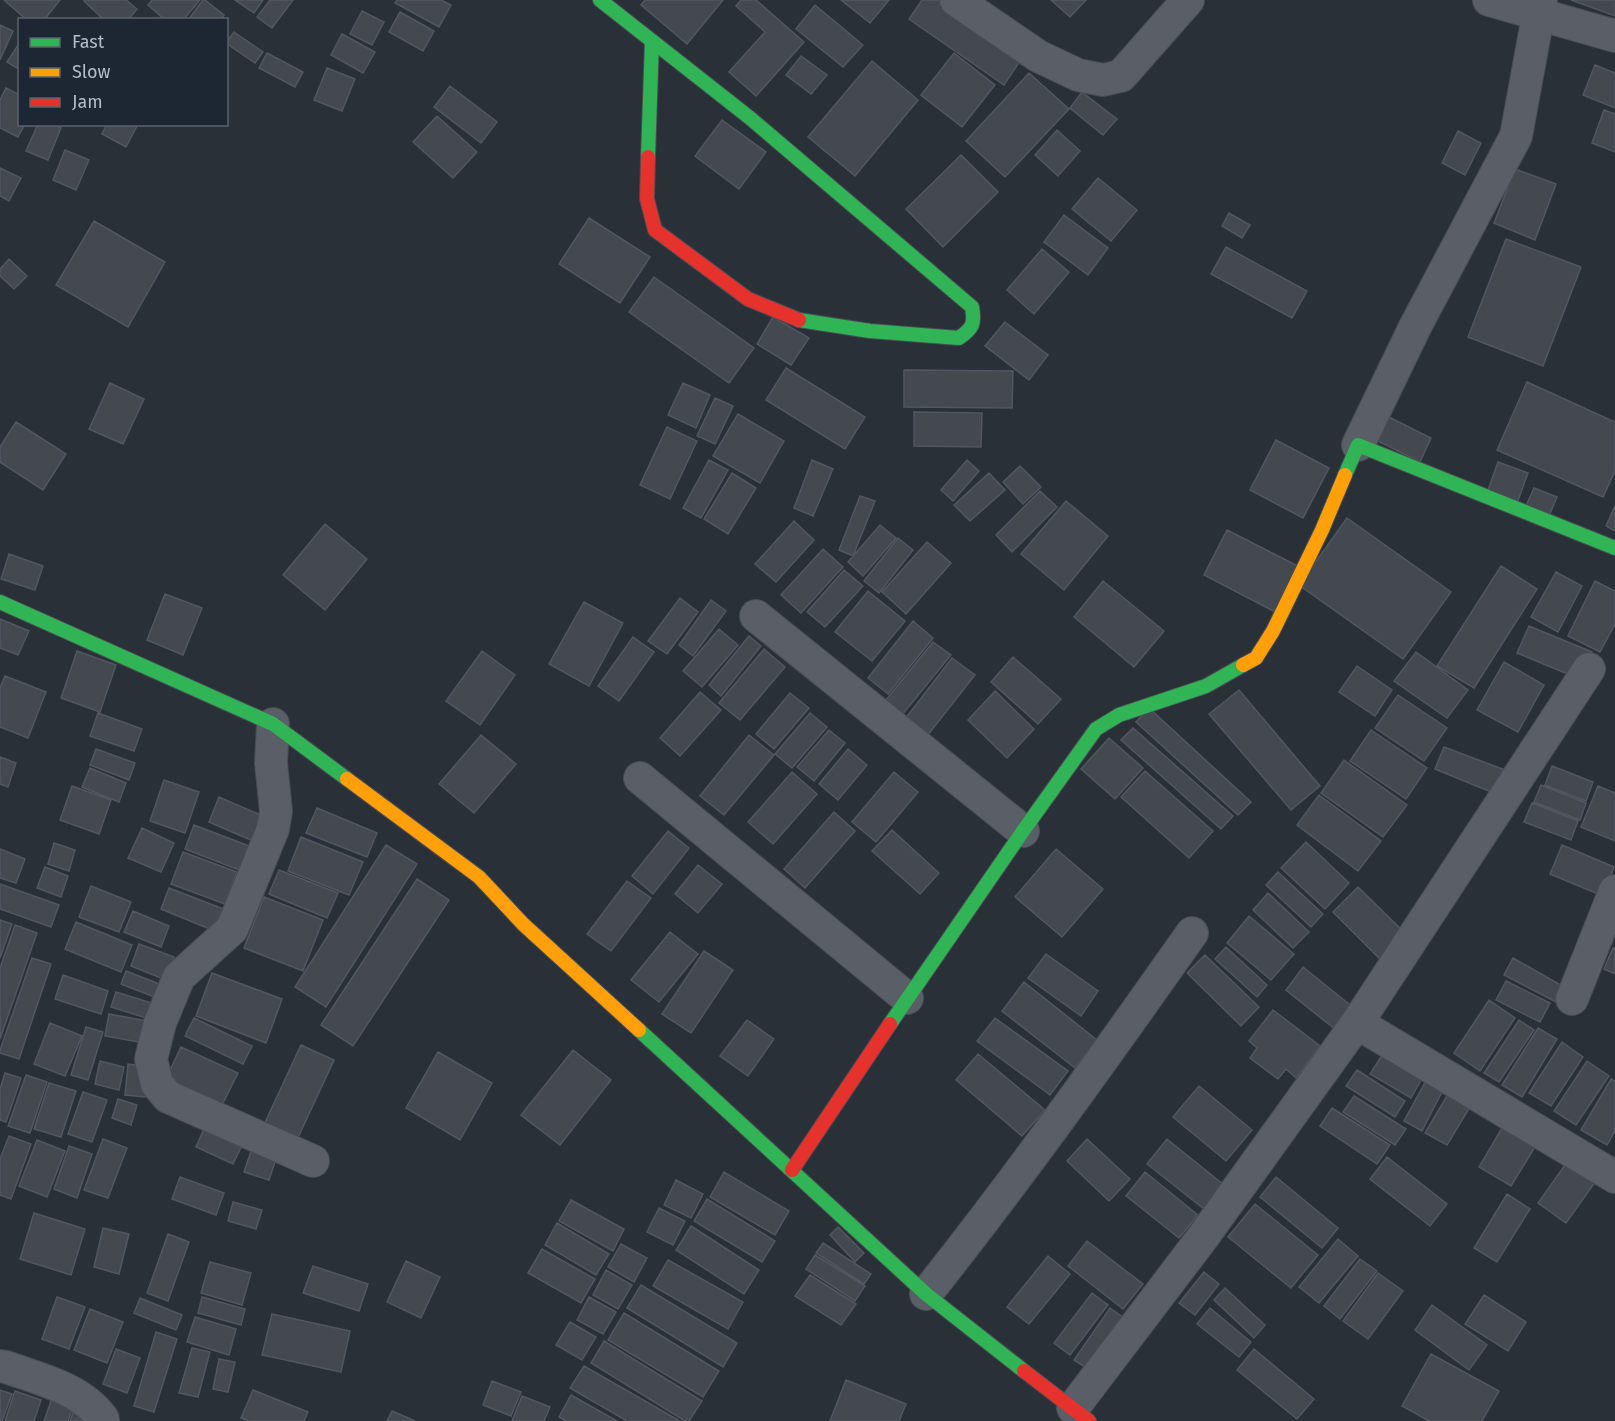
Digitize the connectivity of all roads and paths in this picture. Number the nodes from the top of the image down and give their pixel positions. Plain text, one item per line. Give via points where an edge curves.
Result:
1 (600, 0) edge
2 (956, 0) edge
3 (1188, 0) edge
4 (1489, 0) edge
5 (1540, 7) edge
6 (1615, 36) edge
7 (652, 41) junction
8 (1358, 445) junction
9 (1615, 548) edge
10 (0, 602) edge
11 (756, 616) dead end
12 (1589, 669) dead end
13 (273, 724) junction
14 (640, 778) dead end
15 (1023, 831) junction
16 (1615, 891) edge
17 (1192, 933) dead end
18 (907, 998) junction
19 (1572, 999) dead end
20 (1357, 1023) junction
21 (313, 1161) dead end
22 (792, 1170) junction
23 (1615, 1177) edge
24 (926, 1294) junction
25 (0, 1366) edge
26 (1081, 1415) edge
27 (103, 1421) edge

1 - 7 street
2 - 3 street via 1038,56 1078,75 1103,80 1121,76
4 - 5 street
5 - 6 street
5 - 8 street via 1516,136
7 - 7 street via 750,118 972,307 974,321 970,330 959,338 797,320 748,299 655,230 647,199
8 - 9 street
8 - 15 street via 1322,530 1256,658 1206,686 1119,715 1096,729
10 - 13 street
11 - 15 street
12 - 20 street
13 - 21 street via 273,829 232,929 179,977 160,1023 152,1059 157,1084 168,1097
13 - 22 street via 479,877 523,924
14 - 18 street
15 - 18 street
16 - 19 street
17 - 24 street via 997,1203
18 - 22 street
20 - 23 street
20 - 26 street
22 - 24 street
24 - 26 street
25 - 27 street via 68,1390 98,1410

